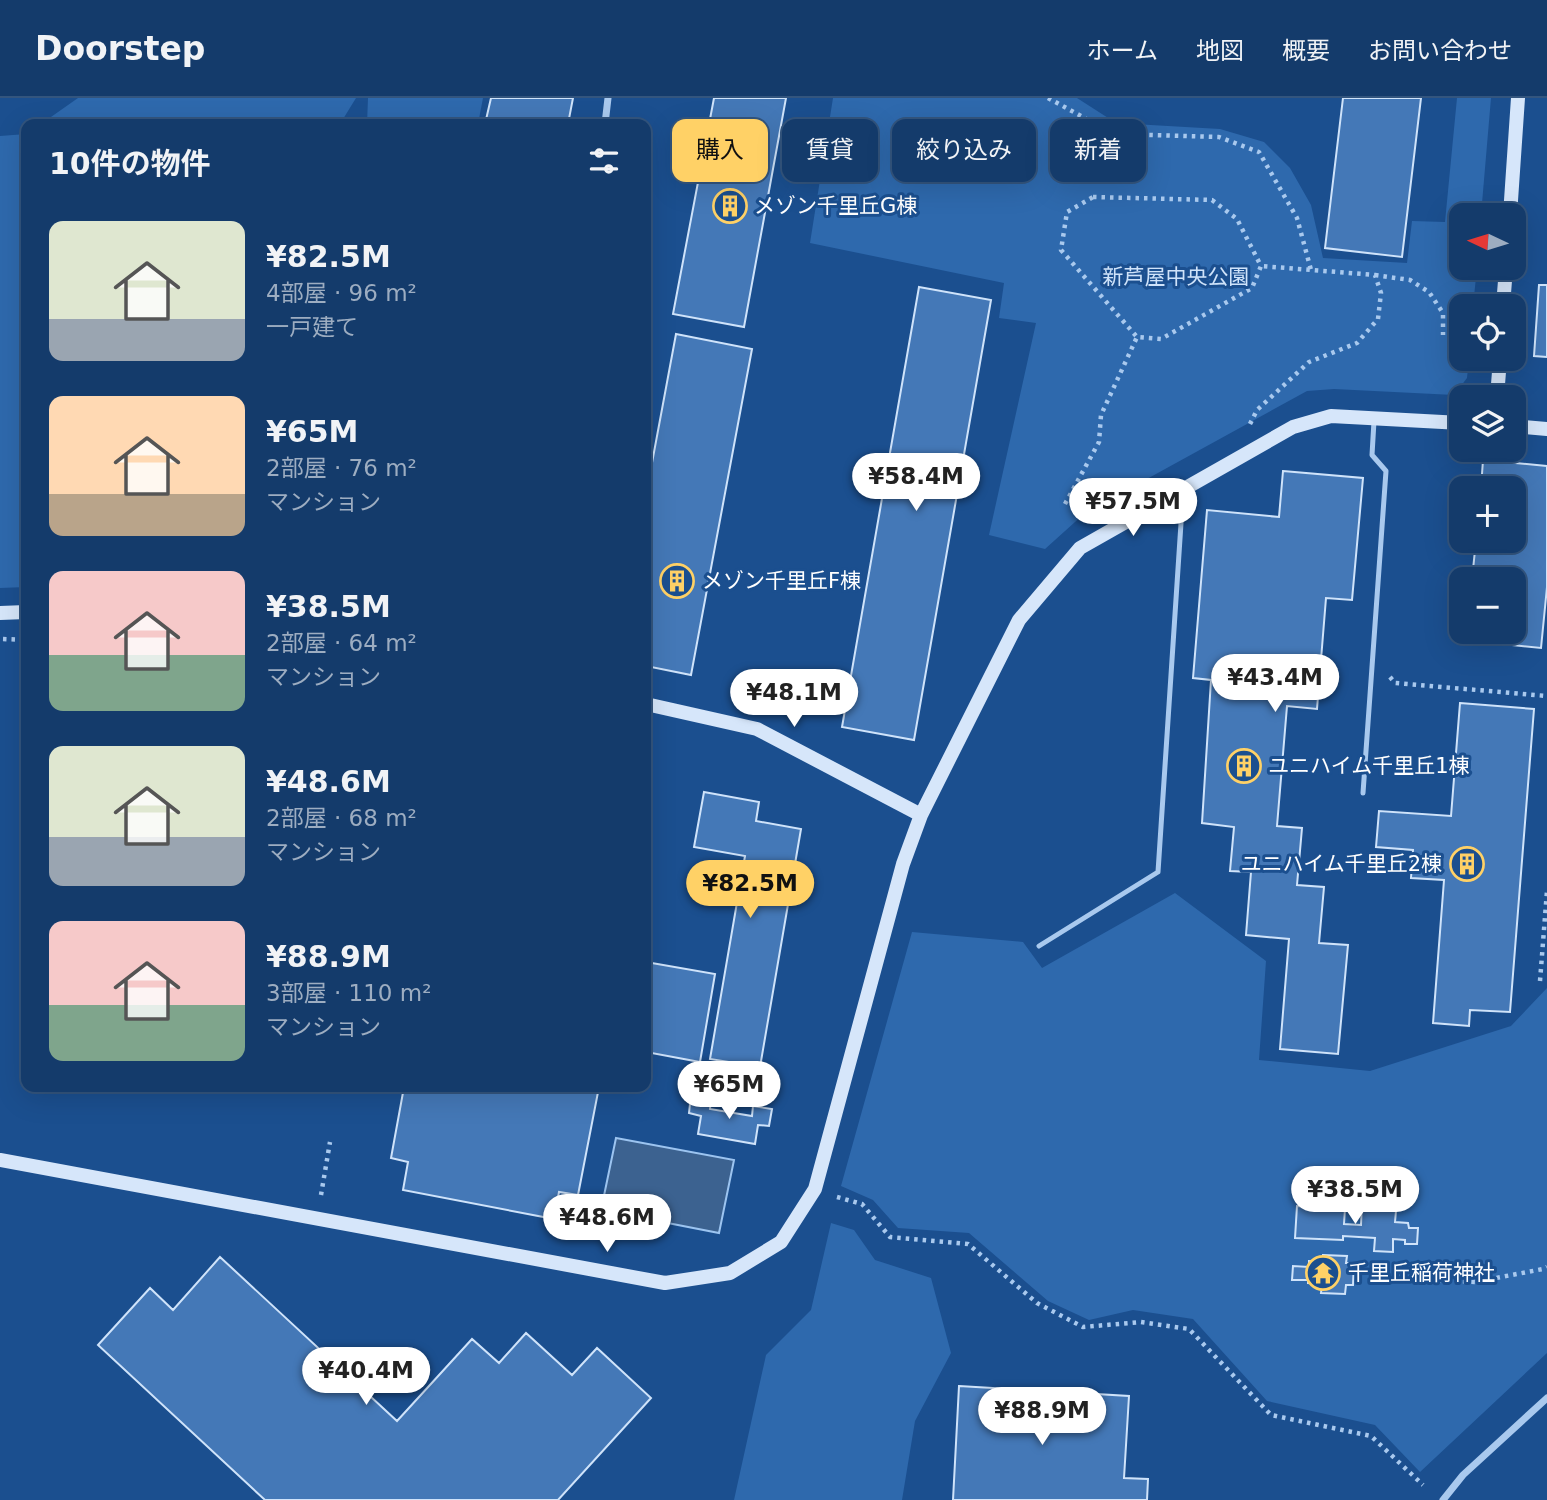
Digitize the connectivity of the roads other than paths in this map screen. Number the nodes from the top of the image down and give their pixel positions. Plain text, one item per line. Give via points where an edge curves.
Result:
1 (608, 98) edge
2 (1518, 98) edge
3 (606, 119) edge
4 (1511, 203) edge
5 (1374, 418) junction
6 (1449, 421) edge
7 (1526, 427) edge
8 (1547, 429) edge
9 (1183, 490) junction
10 (21, 612) edge
11 (0, 613) edge
12 (651, 705) edge
13 (1363, 793) dead end
14 (920, 815) junction
15 (1039, 946) dead end
16 (0, 1160) edge
17 (1547, 1398) edge
18 (1443, 1500) edge

1 - 3 street
2 - 4 street
5 - 6 street
5 - 9 street via 1332,416 1293,427
5 - 13 lane via 1372,455 1386,471
7 - 8 street
9 - 14 street via 1080,548 1019,620
9 - 15 lane via 1158,872
10 - 11 street
12 - 14 street via 757,729
14 - 16 street via 816,1189 781,1242 730,1273 665,1283
17 - 18 street via 1463,1475

